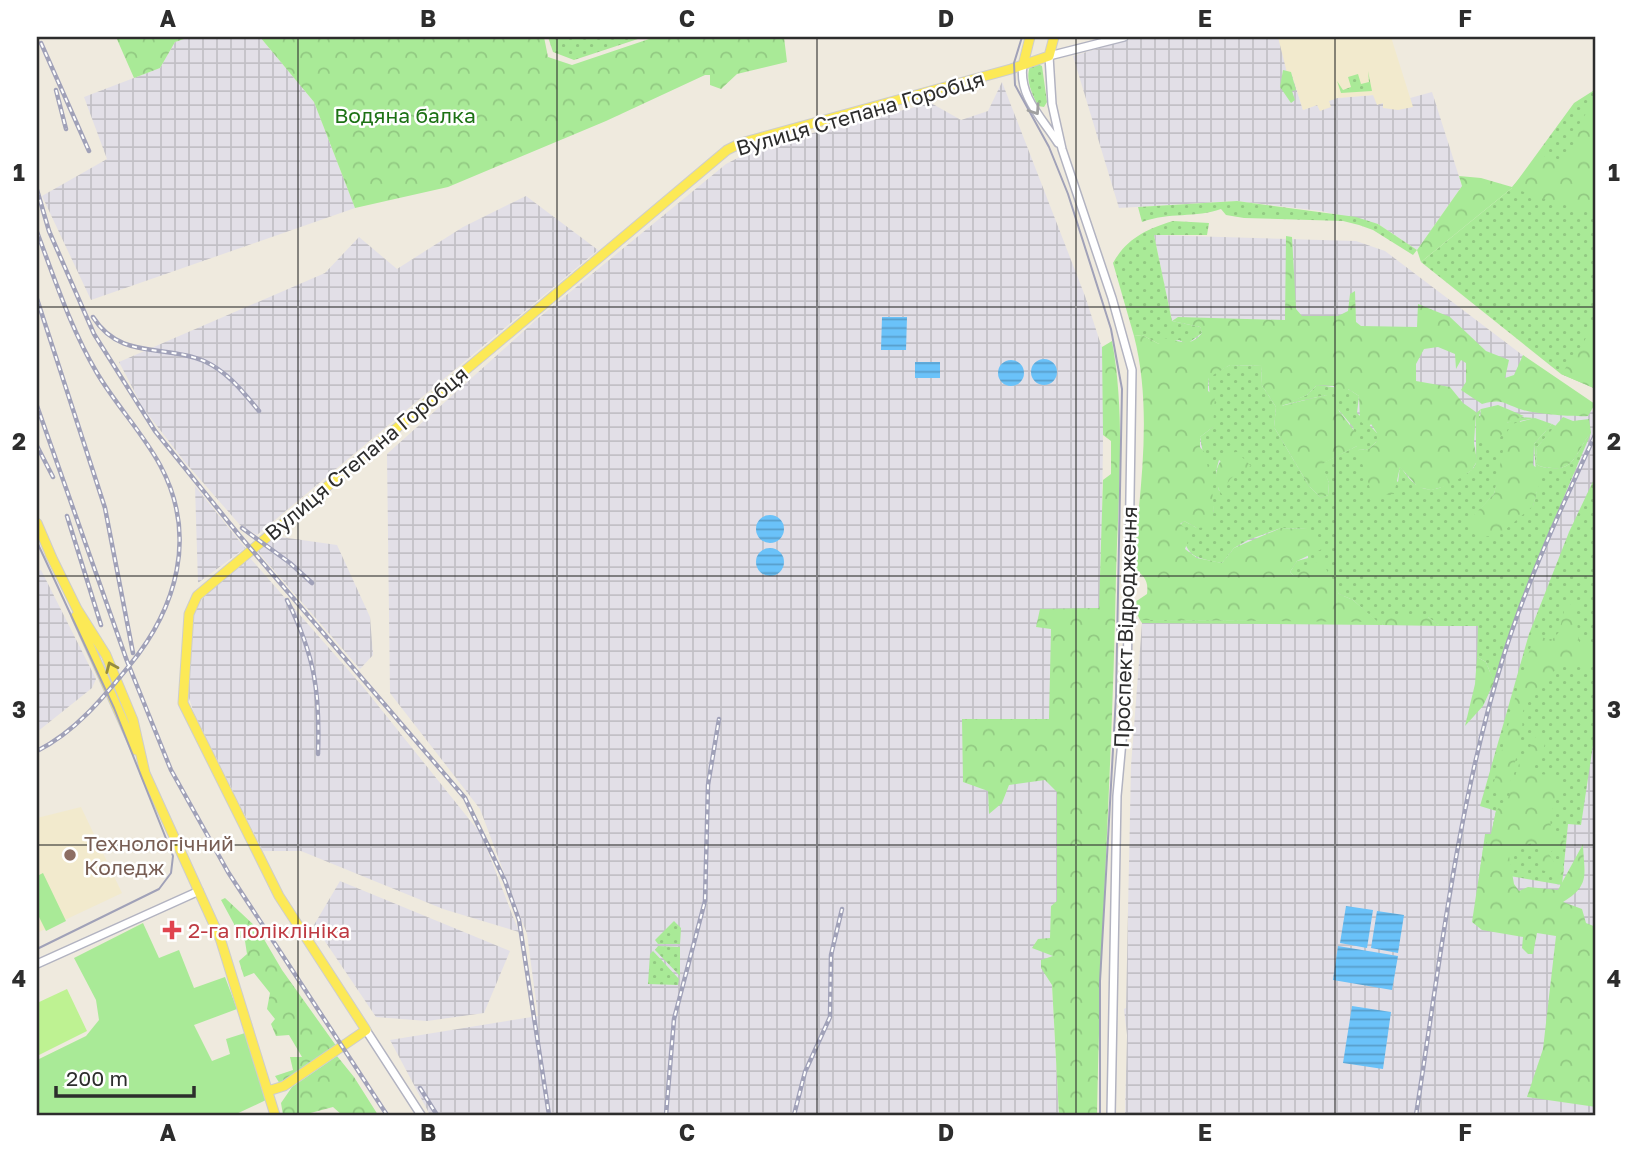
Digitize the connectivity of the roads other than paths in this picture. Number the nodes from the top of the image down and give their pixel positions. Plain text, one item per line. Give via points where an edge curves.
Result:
1 (1030, 37) edge
2 (1054, 37) edge
3 (1124, 37) edge
4 (1049, 56) junction
5 (1023, 65) junction
6 (1062, 149) junction
7 (37, 523) edge
8 (199, 891) junction
9 (37, 964) edge
10 (366, 1030) junction
11 (268, 1091) junction
12 (275, 1115) edge
13 (421, 1115) edge
14 (1111, 1115) edge

1 - 5 main road, Проспект Відродження
2 - 4 main road, Проспект Відродження
3 - 4 street
4 - 5 main road, Вулиця Степана Горобця
4 - 6 street, Проспект Відродження via 1052,104
5 -> 6 street, Проспект Відродження via 1028,99
5 - 10 main road, Вулиця Степана Горобця via 727,150 197,596 188,614 183,703 279,896
6 - 14 street, Проспект Відродження via 1132,370
7 - 8 main road
8 - 9 street
8 - 11 main road via 220,938
10 - 11 main road via 284,1086
10 - 13 street, Вулиця Степана Горобця
11 - 12 main road

